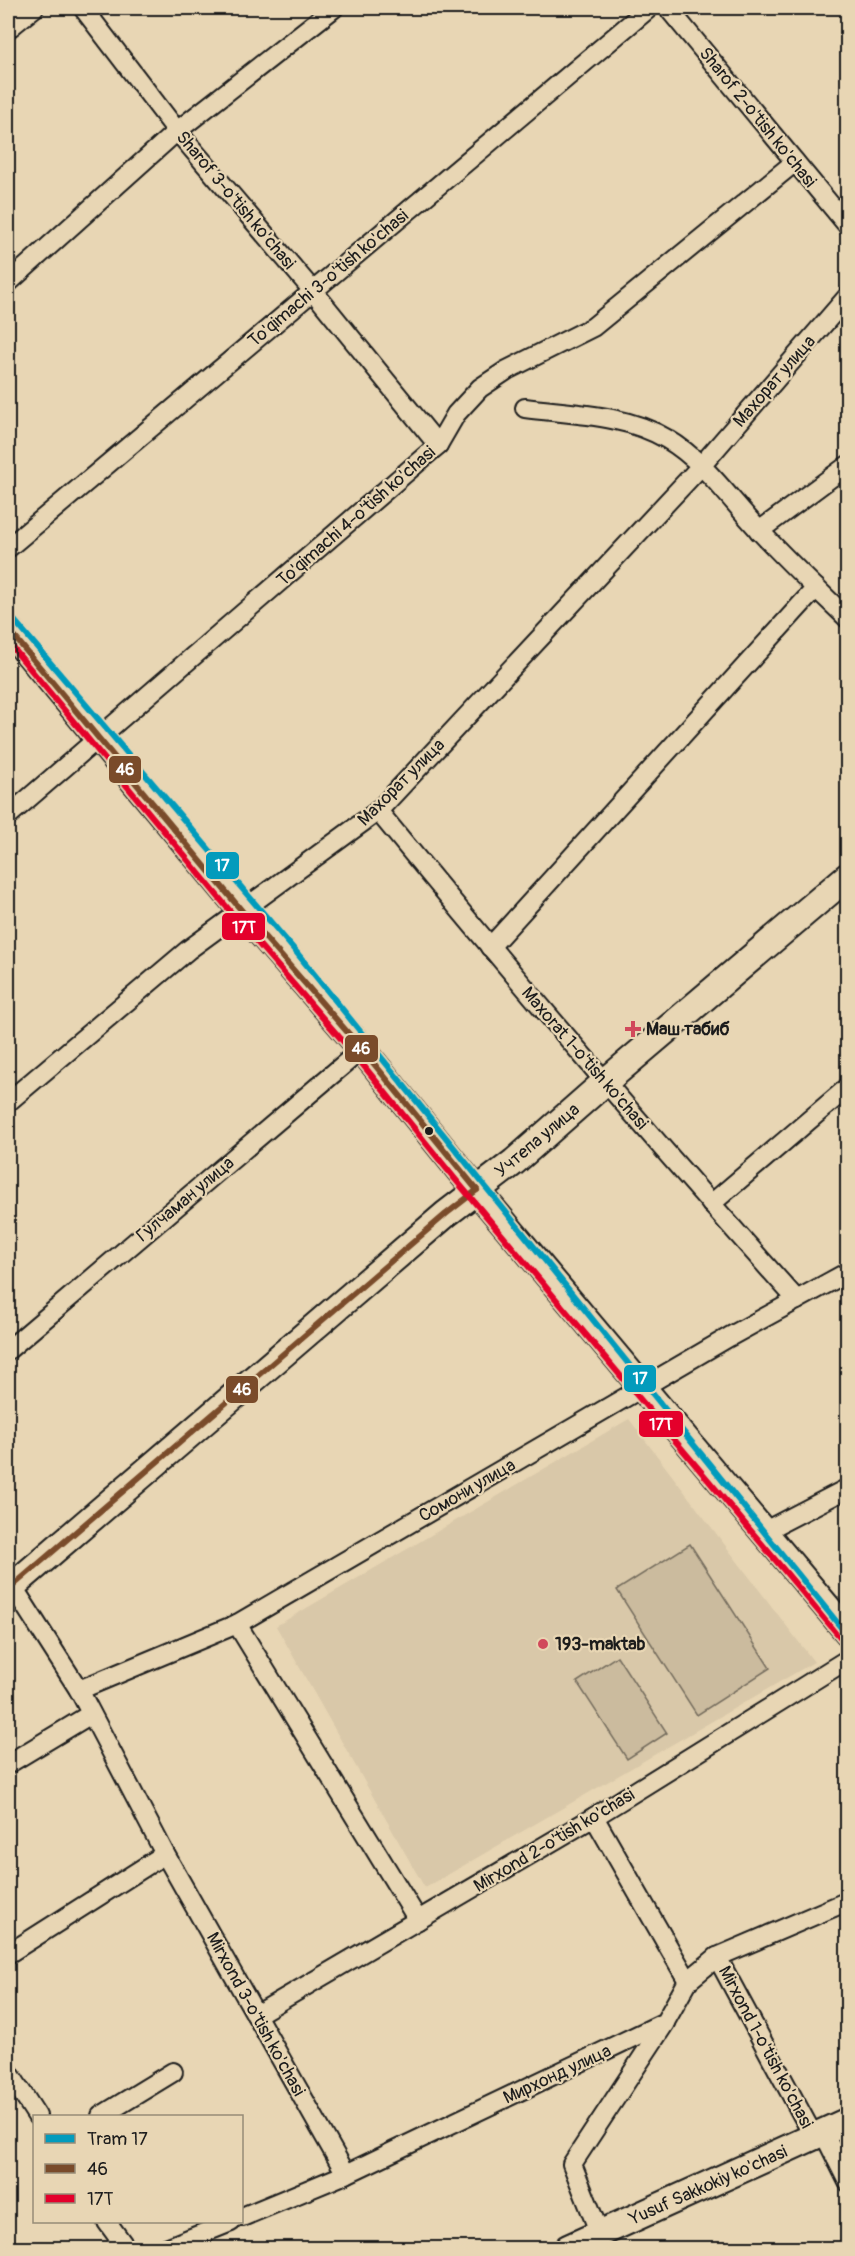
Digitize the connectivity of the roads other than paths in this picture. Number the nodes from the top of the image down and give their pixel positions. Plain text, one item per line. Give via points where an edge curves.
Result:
1 (34, 8) edge
2 (82, 8) edge
3 (334, 8) edge
4 (649, 8) edge
5 (669, 8) edge
6 (8, 29) edge
7 (177, 131) junction
8 (795, 162) junction
9 (848, 226) edge
10 (8, 282) edge
11 (313, 291) junction
12 (848, 296) edge
13 (525, 408) dead end
14 (438, 446) junction
15 (848, 465) edge
16 (701, 466) junction
17 (759, 531) junction
18 (8, 548) edge
19 (816, 588) junction
20 (848, 619) edge
21 (8, 629) edge
22 (100, 738) junction
23 (378, 811) junction
24 (8, 816) edge
25 (848, 876) edge
26 (242, 911) junction
27 (490, 947) junction
28 (362, 1049) junction
29 (605, 1082) junction
30 (848, 1087) edge
31 (8, 1102) edge
32 (477, 1190) junction
33 (711, 1204) junction
34 (848, 1272) edge
35 (797, 1300) junction
36 (8, 1350) edge
37 (644, 1387) junction
38 (848, 1488) edge
39 (765, 1532) junction
40 (9, 1585) edge
41 (237, 1624) junction
42 (848, 1632) edge
43 (848, 1659) edge
44 (79, 1690) junction
45 (91, 1714) junction
46 (8, 1764) edge
47 (594, 1817) junction
48 (165, 1854) junction
49 (848, 1901) edge
50 (418, 1920) junction
51 (8, 1954) edge
52 (717, 1956) junction
53 (688, 1981) junction
54 (256, 2015) junction
55 (665, 2022) junction
56 (8, 2071) edge
57 (173, 2073) dead end
58 (36, 2115) edge
59 (103, 2115) edge
60 (848, 2121) edge
61 (819, 2134) junction
62 (346, 2174) junction
63 (848, 2182) edge
64 (243, 2217) edge
65 (108, 2223) edge
66 (228, 2223) edge
67 (600, 2234) junction
68 (126, 2248) edge
69 (166, 2248) edge
70 (568, 2248) edge

1 - 6 street
2 - 7 street, Sharof 3-o'tish ko'chasi
3 - 7 street
4 - 11 street, To'qimachi 3-o'tish ko'chasi
5 - 8 street, Sharof 2-o'tish ko'chasi
7 - 10 street
7 - 11 street, Sharof 3-o'tish ko'chasi
8 - 9 street, Sharof 2-o'tish ko'chasi
8 - 14 street, To'qimachi 4-o'tish ko'chasi via 593,327 507,370 480,388 456,414
11 - 14 street, Sharof 3-o'tish ko'chasi
11 - 18 street, To'qimachi 3-o'tish ko'chasi
12 - 16 street, Махорат улица
13 - 16 street via 608,418 638,426 667,439
14 - 22 street, To'qimachi 4-o'tish ko'chasi
15 - 17 street
16 - 17 street
16 - 23 street, Махорат улица
17 - 19 street
19 - 20 street
19 - 27 street
21 - 22 main road
22 - 24 street, To'qimachi 4-o'tish ko'chasi
22 - 26 main road
23 - 26 street, Махорат улица
23 - 27 street, Maxorat 1-o'tish ko'chasi
25 - 29 main road, Учтепа улица
26 - 28 main road
26 - 31 street, Махорат улица via 188,950
27 - 29 street, Maxorat 1-o'tish ko'chasi
28 - 32 main road
28 - 36 street, Гулчаман улица
29 - 32 main road, Учтепа улица
29 - 33 street, Maxorat 1-o'tish ko'chasi
30 - 33 street
32 - 37 main road
32 - 40 main road, Учтепа улица
33 - 35 street, Maxorat 1-o'tish ko'chasi
34 - 35 street, Сомони улица
35 - 37 street, Сомони улица
37 - 39 main road
37 - 41 street, Сомони улица
38 - 39 street
39 - 42 main road
40 - 44 street, Mirxond 3-o'tish ko'chasi
41 - 44 street, Сомони улица
41 - 50 street
43 - 47 street, Mirxond 2-o'tish ko'chasi
44 - 45 street, Mirxond 3-o'tish ko'chasi
45 - 46 street
45 - 48 street, Mirxond 3-o'tish ko'chasi
47 - 50 street, Mirxond 2-o'tish ko'chasi
47 - 53 street
48 - 51 street
48 - 54 street, Mirxond 3-o'tish ko'chasi
49 - 52 street
50 - 54 street, Mirxond 2-o'tish ko'chasi
52 - 53 street
52 - 61 street, Mirxond 1-o'tish ko'chasi
53 - 55 street
54 - 62 street, Mirxond 3-o'tish ko'chasi
55 - 62 street, Мирхонд улица
55 - 67 street via 572,2164
56 - 58 street
57 - 59 street
60 - 61 main road, Yusuf Sakkokiy ko'chasi
61 - 63 street, Mirxond 1-o'tish ko'chasi
61 - 67 main road, Yusuf Sakkokiy ko'chasi
62 - 64 street, Мирхонд улица
65 - 68 street
66 - 69 street
67 - 70 main road, Yusuf Sakkokiy ko'chasi

